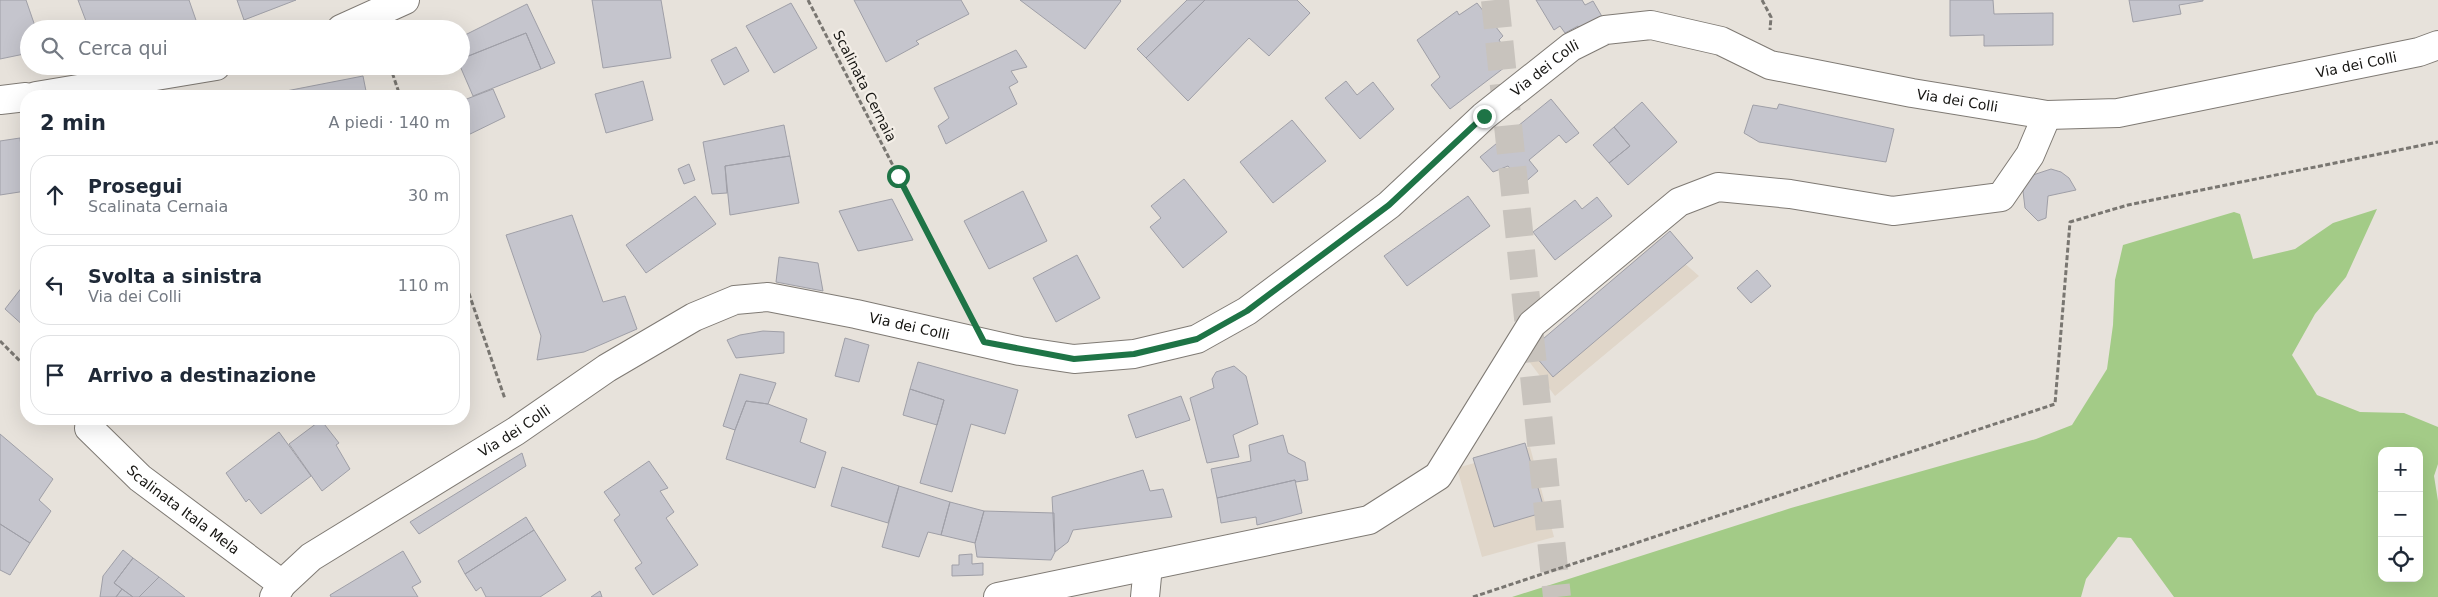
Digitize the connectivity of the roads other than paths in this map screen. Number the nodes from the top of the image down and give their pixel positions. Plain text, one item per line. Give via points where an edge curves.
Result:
1 (405, 0) edge
2 (361, 20) edge
3 (2438, 46) edge
4 (162, 75) edge
5 (72, 90) edge
6 (20, 98) edge
7 (0, 100) edge
8 (2047, 114) junction
9 (88, 428) dead end
10 (1148, 566) junction
11 (278, 590) edge
12 (998, 597) edge
13 (1145, 597) edge

1 - 2 street
3 - 8 street, Via dei Colli via 2118,113
4 - 5 street
6 - 7 street
8 - 10 street via 2030,155 2001,197 1893,211 1790,194 1718,187 1679,202 1532,324 1438,476 1369,520
8 - 11 street, Via dei Colli via 1912,93 1770,65 1721,41 1651,25 1605,30 1571,47 1484,116 1389,205 1247,311 1197,339 1134,354 1074,359 768,298 735,300 694,317 607,368 516,431 311,557
9 - 11 street, Scalinata Itala Mela via 140,478
10 - 12 street
10 - 13 street

